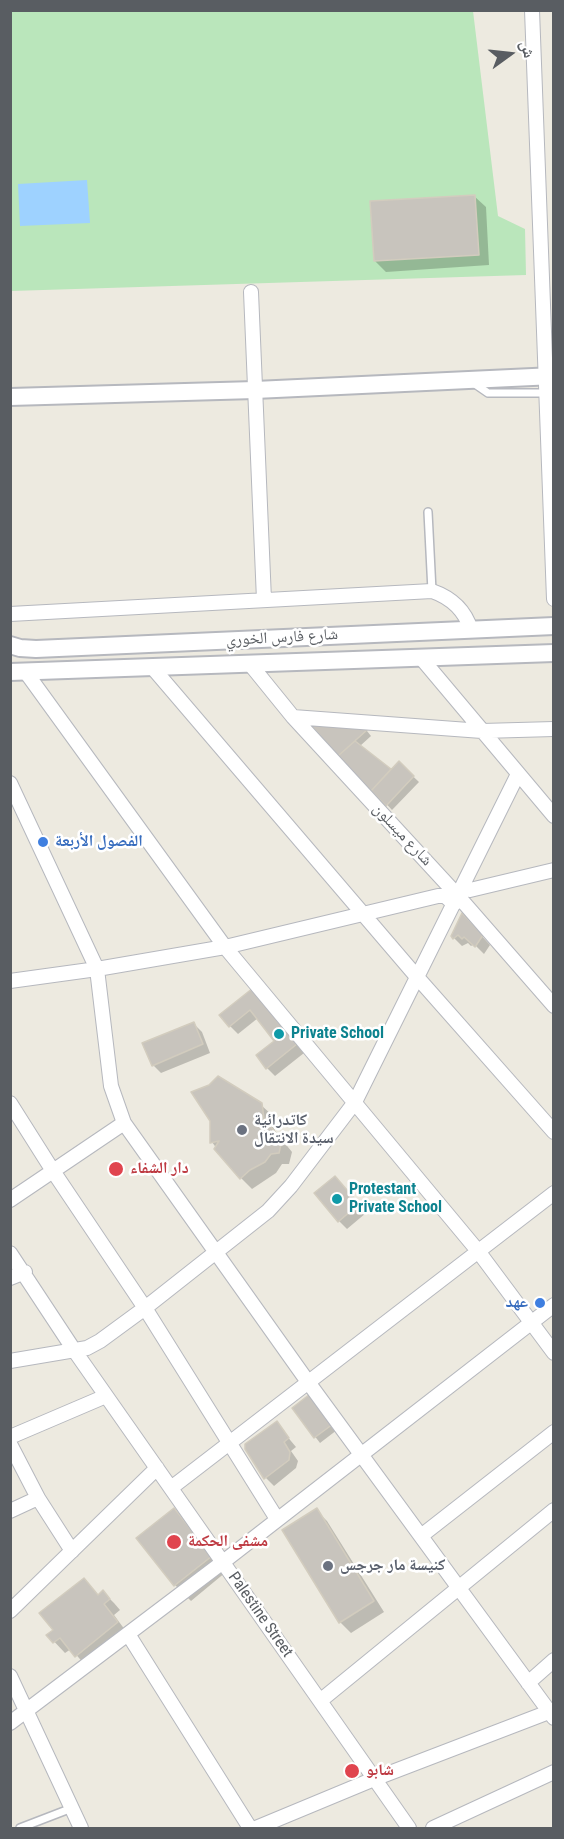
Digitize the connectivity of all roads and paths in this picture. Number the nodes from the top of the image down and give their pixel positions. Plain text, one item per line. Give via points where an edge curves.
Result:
1 (532, 10) edge
2 (251, 292) dead end
3 (549, 376) edge
4 (470, 380) junction
5 (255, 390) junction
6 (550, 393) edge
7 (10, 397) edge
8 (428, 512) dead end
9 (432, 591) junction
10 (554, 599) edge
11 (264, 600) junction
12 (10, 614) edge
13 (554, 626) edge
14 (471, 630) junction
15 (10, 645) edge
16 (554, 653) edge
17 (422, 659) junction
18 (250, 664) junction
19 (152, 668) junction
20 (18, 672) edge
21 (293, 717) junction
22 (554, 729) edge
23 (482, 731) junction
24 (518, 774) junction
25 (10, 783) edge
26 (554, 816) edge
27 (554, 870) edge
28 (458, 896) junction
29 (362, 913) junction
30 (225, 946) junction
31 (97, 969) junction
32 (417, 977) junction
33 (10, 981) edge
34 (554, 1006) edge
35 (355, 1101) junction
36 (10, 1103) edge
37 (124, 1123) junction
38 (554, 1132) edge
39 (53, 1171) junction
40 (554, 1193) edge
41 (10, 1200) edge
42 (478, 1251) junction
43 (216, 1252) junction
44 (10, 1253) edge
45 (25, 1272) junction
46 (10, 1278) edge
47 (554, 1305) edge
48 (145, 1308) junction
49 (531, 1323) junction
50 (74, 1350) junction
51 (554, 1353) edge
52 (10, 1361) edge
53 (308, 1382) junction
54 (106, 1396) junction
55 (554, 1432) edge
56 (10, 1437) edge
57 (229, 1443) junction
58 (10, 1444) edge
59 (361, 1453) junction
60 (157, 1468) junction
61 (171, 1488) junction
62 (38, 1498) junction
63 (554, 1510) edge
64 (10, 1511) edge
65 (277, 1519) junction
66 (421, 1536) junction
67 (72, 1551) junction
68 (223, 1562) junction
69 (459, 1588) junction
70 (10, 1611) edge
71 (128, 1634) junction
72 (554, 1660) edge
73 (10, 1676) edge
74 (528, 1683) junction
75 (320, 1701) junction
76 (27, 1711) junction
77 (552, 1713) edge
78 (10, 1723) edge
79 (554, 1772) edge
80 (374, 1779) junction
81 (72, 1808) junction
82 (20, 1828) edge
83 (81, 1828) edge
84 (250, 1828) edge
85 (256, 1828) edge
86 (410, 1828) edge
87 (433, 1828) edge

1 - 3 street
2 - 5 street
3 - 4 street
3 - 6 street
4 - 5 street
4 - 6 lane via 488,393
5 - 7 street
5 - 11 street
6 - 10 street
8 - 9 lane
9 - 11 street
9 - 14 street via 459,607
11 - 12 street
13 - 14 street, شارع فارس الخوري
14 - 15 street, شارع فارس الخوري via 28,649
16 - 17 street
17 - 18 street
17 - 23 street
18 - 19 street
18 - 21 street, شارع ميسلون
19 - 20 street
19 - 29 street
20 - 30 street
21 - 23 street
21 - 28 street, شارع ميسلون
22 - 23 street
23 - 24 street
24 - 26 street
24 - 28 street
25 - 31 street
27 - 28 street
28 - 29 street via 438,896
28 - 32 street
28 - 34 street, شارع ميسلون
29 - 30 street
29 - 32 street
30 - 31 street
30 - 35 street
31 - 33 street
31 - 37 street via 111,1086
32 - 35 street
32 - 38 street
35 - 42 street
35 - 43 street via 280,1199
36 - 39 street
37 - 39 street
37 - 43 street
39 - 41 street
39 - 48 street
40 - 42 street
42 - 49 street
42 - 53 street
43 - 48 street
43 - 53 street
44 - 45 street, Palestine Street
45 - 46 street
45 - 50 street, Palestine Street
47 - 49 street
48 - 50 street via 93,1345
48 - 57 street
49 - 51 street
49 - 59 street
50 - 52 street
50 - 54 street, Palestine Street
53 - 57 street
53 - 59 street
54 - 56 street
54 - 60 street, Palestine Street
55 - 66 street
57 - 61 street
57 - 65 street
58 - 62 street
59 - 65 street
59 - 66 street
60 - 61 street, Palestine Street
60 - 67 street
61 - 68 street, Palestine Street
62 - 64 street
62 - 67 street
63 - 69 street
65 - 68 street
66 - 69 street
67 - 70 street
68 - 71 street
68 - 75 street, Palestine Street
69 - 74 street
69 - 75 street
71 - 76 street
71 - 84 street
72 - 74 street
73 - 76 street
74 - 77 street
75 - 80 street, Palestine Street
76 - 78 street
76 - 81 street
77 - 80 street
79 - 87 street
80 - 85 street
80 - 86 street, Palestine Street
81 - 82 lane
81 - 83 street

